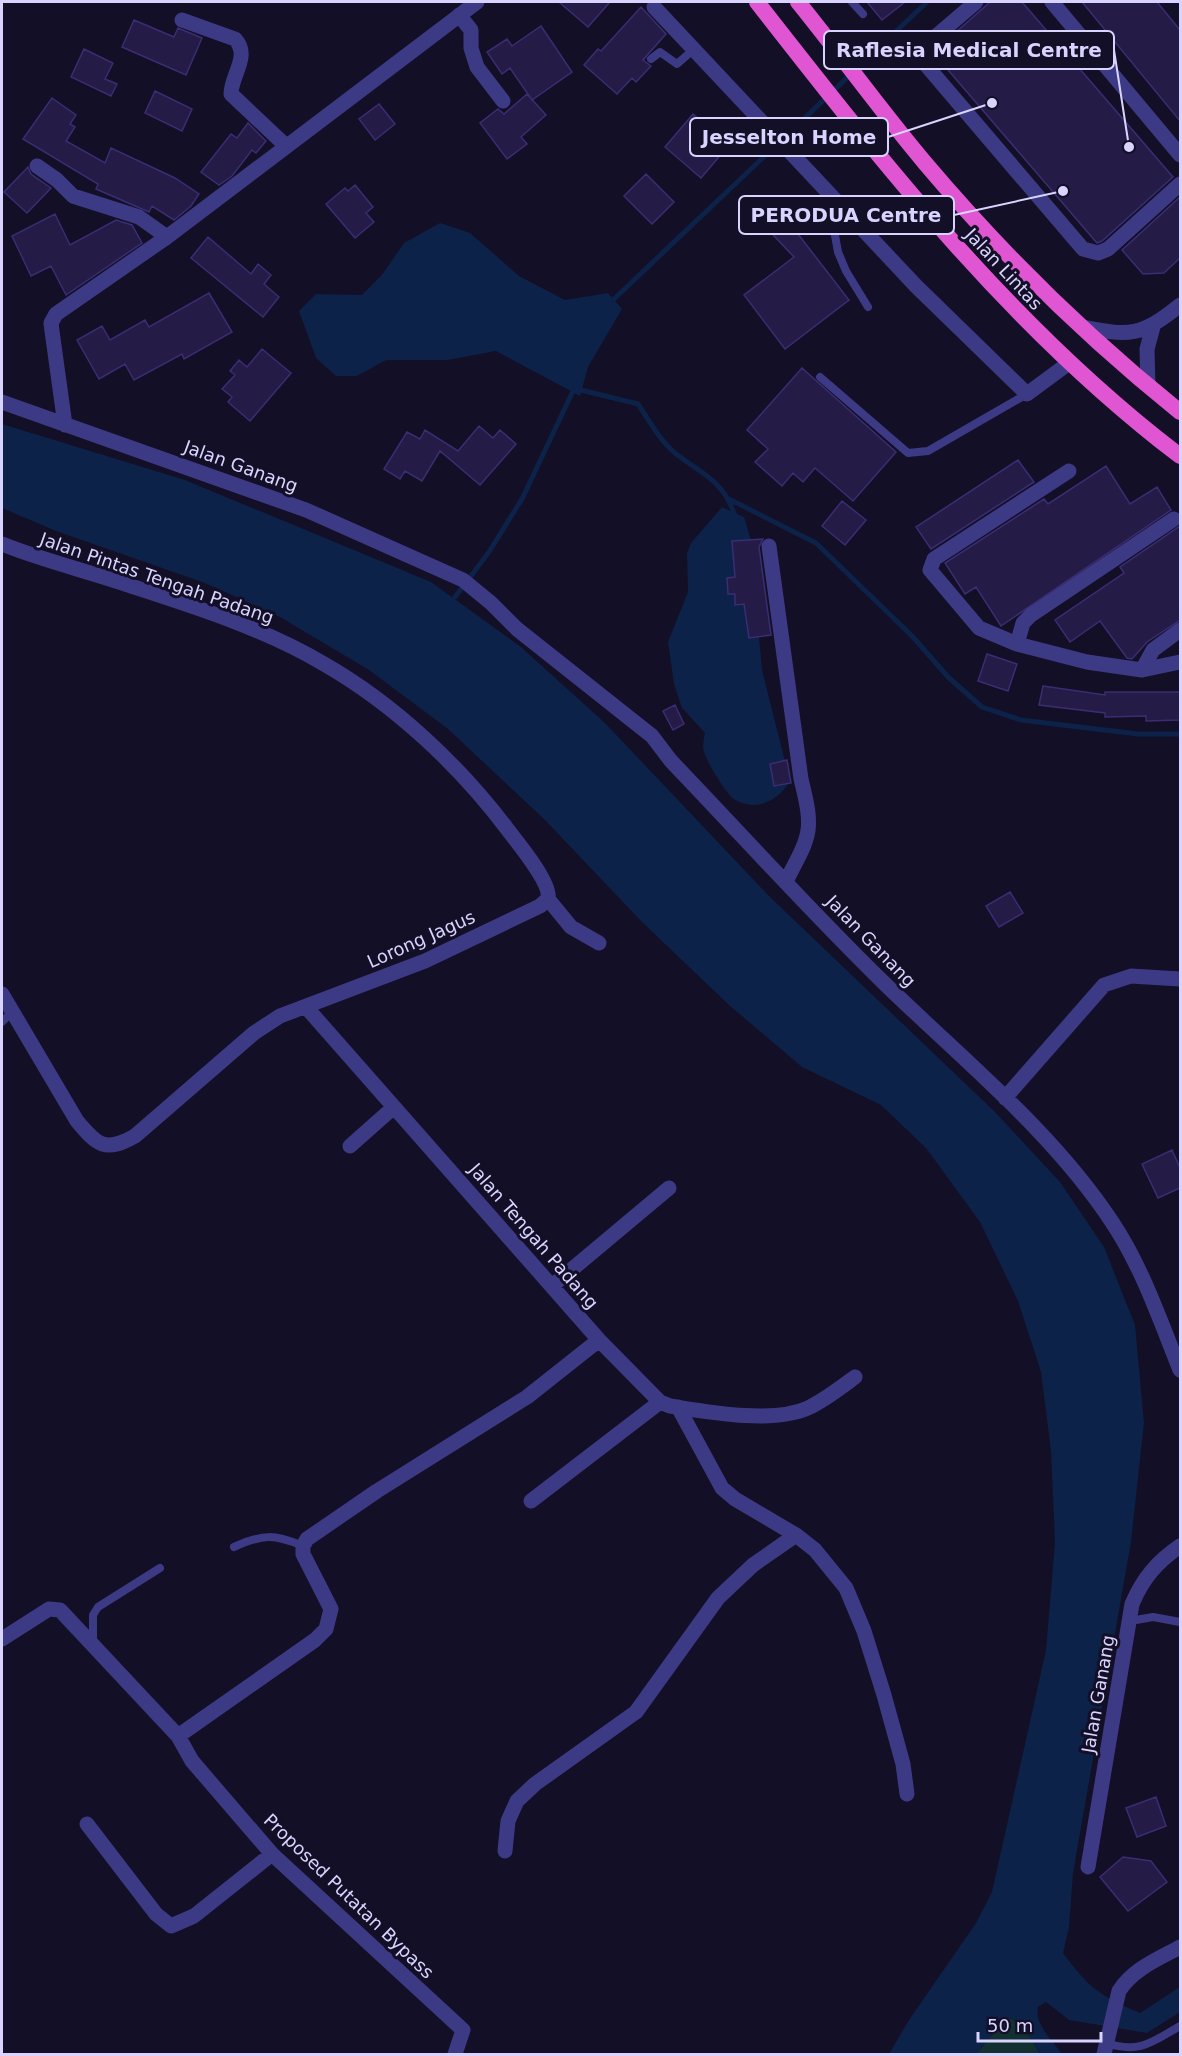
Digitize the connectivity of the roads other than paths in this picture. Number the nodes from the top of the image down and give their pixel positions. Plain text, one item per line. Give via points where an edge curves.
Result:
1 (477, 2) edge
2 (757, 2) edge
3 (798, 2) edge
4 (852, 2) edge
5 (976, 2) edge
6 (1052, 2) edge
7 (654, 3) edge
8 (863, 14) dead end
9 (459, 15) junction
10 (182, 20) dead end
11 (694, 49) junction
12 (651, 59) dead end
13 (502, 101) dead end
14 (285, 146) junction
15 (1180, 155) edge
16 (37, 166) dead end
17 (1180, 184) edge
18 (825, 191) junction
19 (167, 237) junction
20 (1180, 305) edge
21 (868, 307) dead end
22 (1081, 327) junction
23 (1153, 327) junction
24 (1069, 363) junction
25 (820, 377) dead end
26 (1148, 386) junction
27 (1027, 394) junction
28 (2, 402) edge
29 (1180, 412) edge
30 (65, 425) junction
31 (1180, 456) edge
32 (1069, 471) dead end
33 (1174, 519) dead end
34 (2, 544) edge
35 (769, 546) dead end
36 (1180, 630) edge
37 (1017, 644) junction
38 (1180, 662) edge
39 (1142, 670) junction
40 (786, 881) junction
41 (548, 899) junction
42 (599, 943) dead end
43 (1180, 979) edge
44 (2, 994) edge
45 (306, 1007) junction
46 (7, 1017) edge
47 (1005, 1098) junction
48 (394, 1107) junction
49 (350, 1146) dead end
50 (669, 1188) dead end
51 (552, 1286) junction
52 (599, 1340) junction
53 (1180, 1370) edge
54 (855, 1377) dead end
55 (660, 1402) junction
56 (678, 1407) junction
57 (531, 1501) dead end
58 (796, 1534) junction
59 (303, 1546) junction
60 (1180, 1546) edge
61 (234, 1547) dead end
62 (160, 1568) dead end
63 (1130, 1621) junction
64 (1180, 1622) edge
65 (2, 1639) edge
66 (93, 1646) junction
67 (178, 1736) junction
68 (907, 1794) dead end
69 (87, 1824) dead end
70 (505, 1851) dead end
71 (272, 1854) junction
72 (1088, 1868) dead end
73 (1180, 1947) edge
74 (1180, 2026) edge
75 (1105, 2049) edge
76 (455, 2055) edge

1 - 9 street
2 - 24 highway, Jalan Lintas via 855,128 971,264
3 - 22 highway, Jalan Lintas via 933,172
4 - 8 lane
5 - 17 street via 927,44 926,65 1083,249 1098,253 1108,249
6 - 15 street
7 - 11 street
9 - 13 street via 471,30 477,67
9 - 14 street
10 - 14 street via 235,39 241,45 243,53 231,94
11 - 12 lane via 677,63 660,52
11 - 18 street
14 - 19 street
16 - 19 street via 72,196 139,218
18 - 21 lane via 831,203 838,252
18 - 27 street
19 - 30 street via 53,318
20 - 23 street
22 - 23 street via 1126,332
22 - 26 highway, Jalan Lintas
23 - 26 street via 1147,349
24 - 27 street
24 - 31 highway, Jalan Lintas
25 - 27 lane via 908,453 928,451
26 - 29 highway, Jalan Lintas
28 - 30 street, Jalan Ganang
30 - 40 street, Jalan Ganang via 306,510 468,583 517,629 652,736 671,761
32 - 37 street via 930,564 930,570 979,628
33 - 37 street via 1031,615 1023,623
34 - 41 street, Jalan Pintas Tengah Padang via 241,625 325,664 414,730 478,793 529,859 547,887
35 - 40 street via 801,779 810,816 809,835
36 - 39 street via 1153,650
37 - 39 street via 1087,662
38 - 39 street
40 - 47 street, Jalan Ganang via 882,981
41 - 42 street, Jalan Pintas Tengah Padang via 571,927
41 - 45 street, Lorong Jagus via 425,960
43 - 47 street via 1131,976 1104,985
44 - 46 street
45 - 46 street via 280,1016 254,1033 135,1136 112,1146 91,1138 76,1121
45 - 48 street, Jalan Tengah Padang
47 - 53 street, Jalan Ganang via 1048,1142 1113,1222 1135,1260
48 - 49 street
48 - 51 street, Jalan Tengah Padang
50 - 51 street
51 - 52 street, Jalan Tengah Padang
52 - 55 street, Jalan Tengah Padang
52 - 59 street via 527,1397 377,1491
54 - 56 street via 824,1400 789,1414 740,1415
55 - 56 street
55 - 57 street
56 - 58 street via 722,1488
58 - 68 street via 830,1565 846,1588 881,1684 903,1764
58 - 70 street via 753,1565 718,1598 636,1712 517,1801 508,1821
59 - 61 lane via 278,1536 255,1538
59 - 67 street via 307,1565 331,1609 326,1629 303,1650
60 - 63 street, Jalan Ganang via 1162,1558 1145,1578 1132,1604
62 - 66 lane via 98,1607 91,1624
63 - 64 lane via 1153,1617
63 - 72 street, Jalan Ganang
65 - 66 street, Proposed Putatan Bypass via 53,1608
66 - 67 street, Proposed Putatan Bypass
67 - 71 street, Proposed Putatan Bypass via 192,1761
69 - 71 street via 156,1914 171,1926 194,1916
71 - 76 street, Proposed Putatan Bypass via 463,2030
73 - 75 street via 1129,1978 1119,1991
74 - 75 lane via 1136,2048

